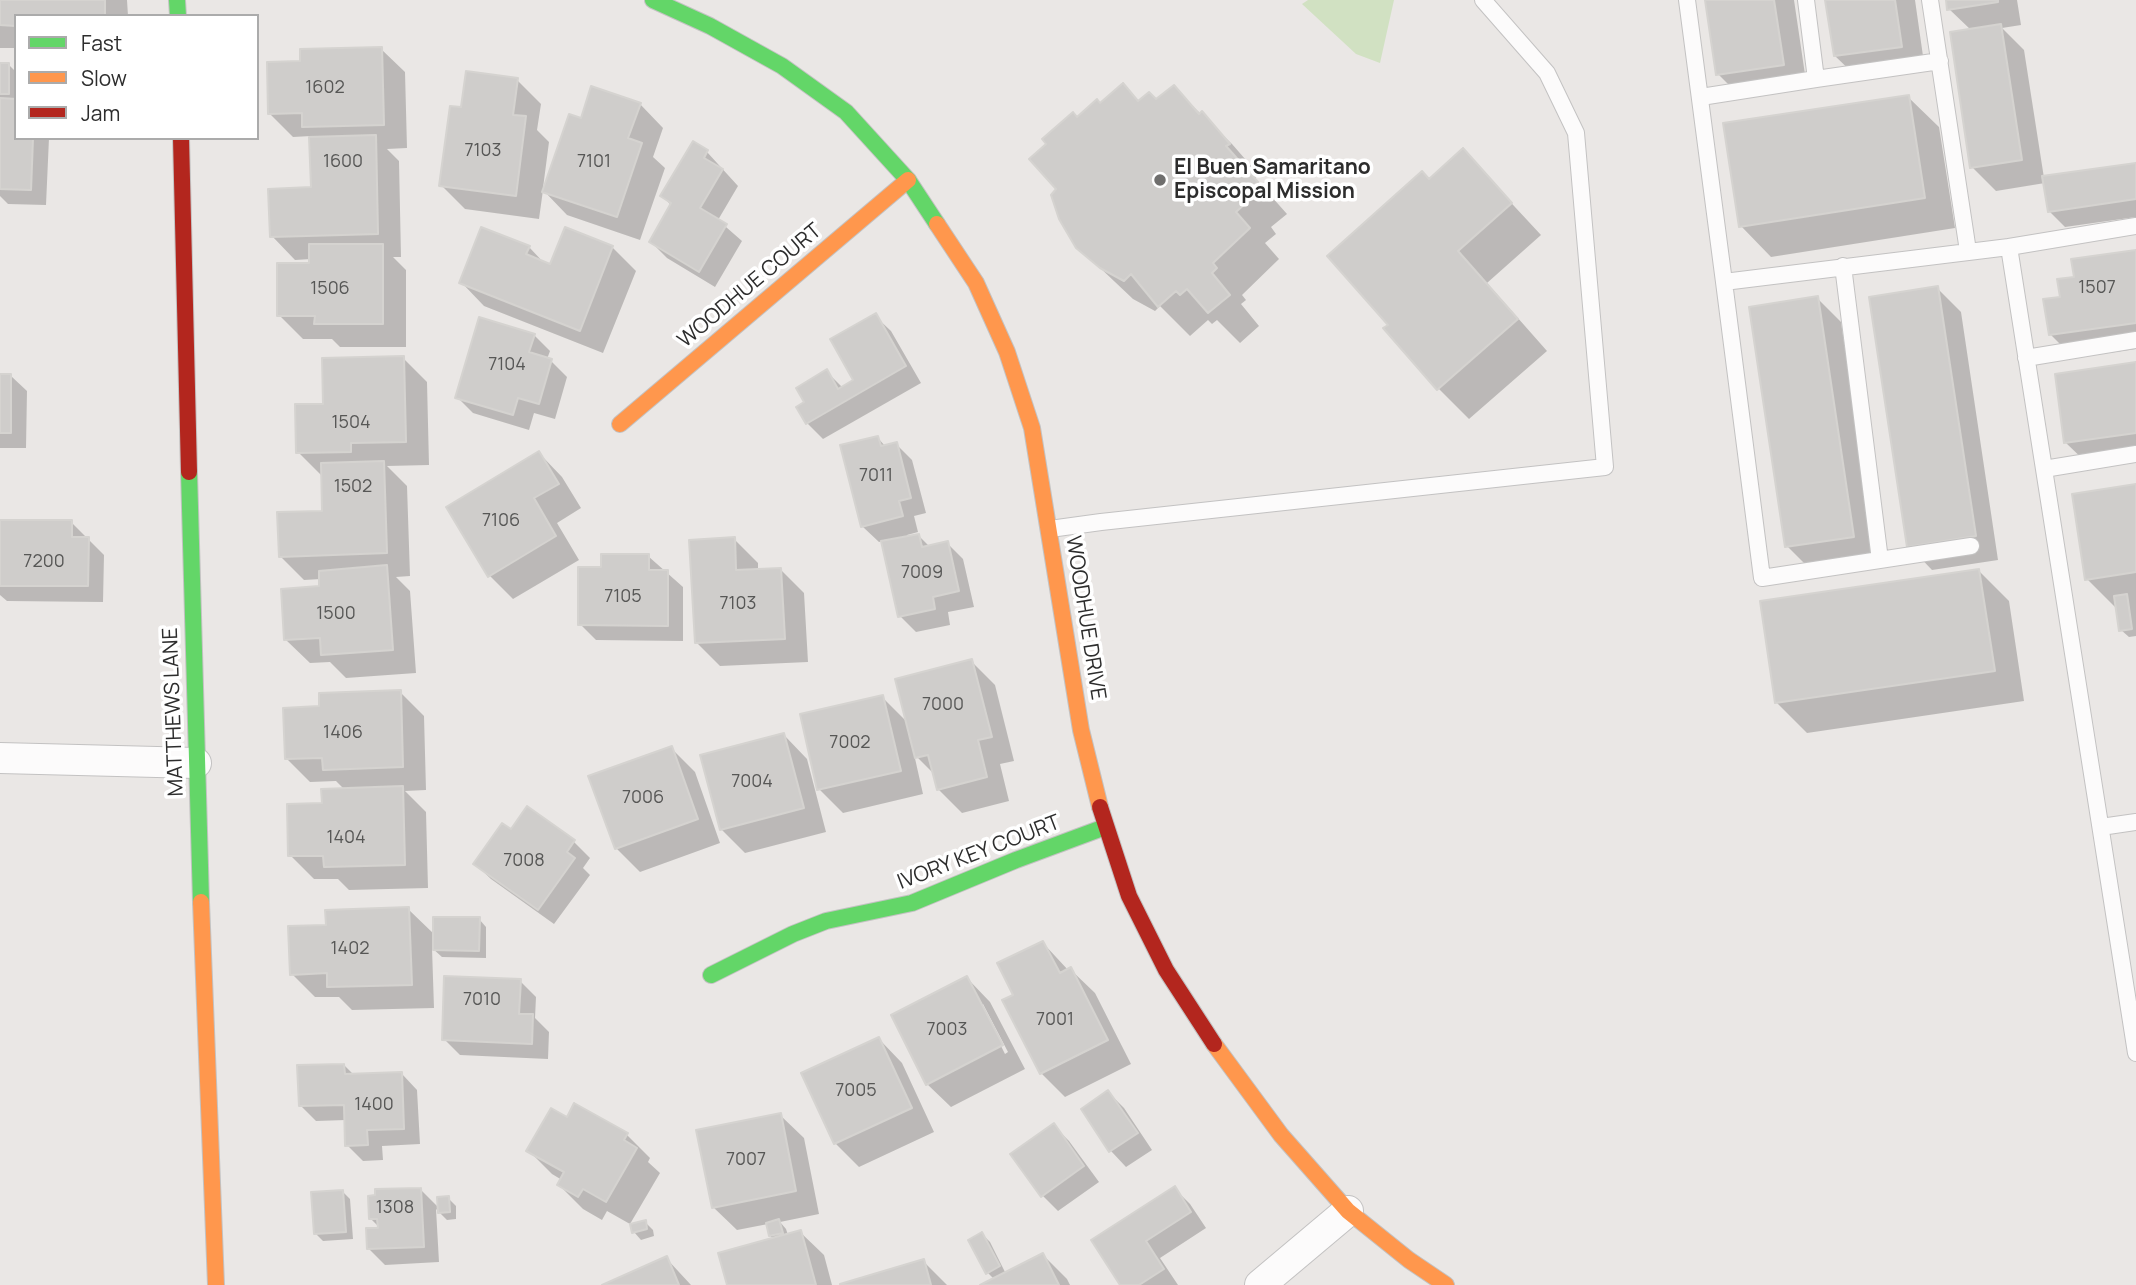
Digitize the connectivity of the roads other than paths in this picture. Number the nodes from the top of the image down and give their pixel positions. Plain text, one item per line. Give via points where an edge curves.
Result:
1 (653, 0) edge
2 (1483, 0) edge
3 (1687, 0) edge
4 (1806, 0) edge
5 (1930, 0) edge
6 (1940, 61) junction
7 (1816, 79) junction
8 (1701, 97) junction
9 (181, 140) edge
10 (908, 180) junction
11 (2136, 226) edge
12 (2009, 247) junction
13 (1968, 251) junction
14 (1843, 266) junction
15 (1724, 282) junction
16 (2136, 340) edge
17 (2026, 358) junction
18 (620, 424) dead end
19 (2136, 454) edge
20 (2044, 469) junction
21 (1050, 529) junction
22 (1972, 546) dead end
23 (1880, 560) junction
24 (0, 758) edge
25 (196, 763) junction
26 (2136, 822) edge
27 (1105, 827) junction
28 (2101, 827) junction
29 (711, 975) dead end
30 (2136, 1054) edge
31 (1348, 1210) junction
32 (216, 1285) edge
33 (1260, 1285) edge
34 (1446, 1285) edge

1 - 10 street, WOODHUE DRIVE via 782,66 846,112
2 - 21 lane via 1547,73 1576,133 1605,467
3 - 8 lane
4 - 7 lane
5 - 6 lane
6 - 7 lane
6 - 13 lane
7 - 8 lane
8 - 15 lane
9 - 25 street, MATTHEWS LANE
10 - 18 street, WOODHUE COURT
10 - 21 street, WOODHUE DRIVE via 976,283 1007,352 1032,428
11 - 12 lane
12 - 13 lane
12 - 17 lane
13 - 14 lane
14 - 15 lane
14 - 23 lane
15 - 23 lane via 1762,578
16 - 17 lane
17 - 20 lane
19 - 20 lane
20 - 28 lane
21 - 27 street, WOODHUE DRIVE via 1081,730
22 - 23 lane
24 - 25 street
25 - 32 street, MATTHEWS LANE
26 - 28 lane
27 - 29 street, IVORY KEY COURT via 912,903 826,921
27 - 31 street, WOODHUE DRIVE via 1129,896 1166,970 1281,1135
28 - 30 lane
31 - 33 street
31 - 34 street, WOODHUE DRIVE

